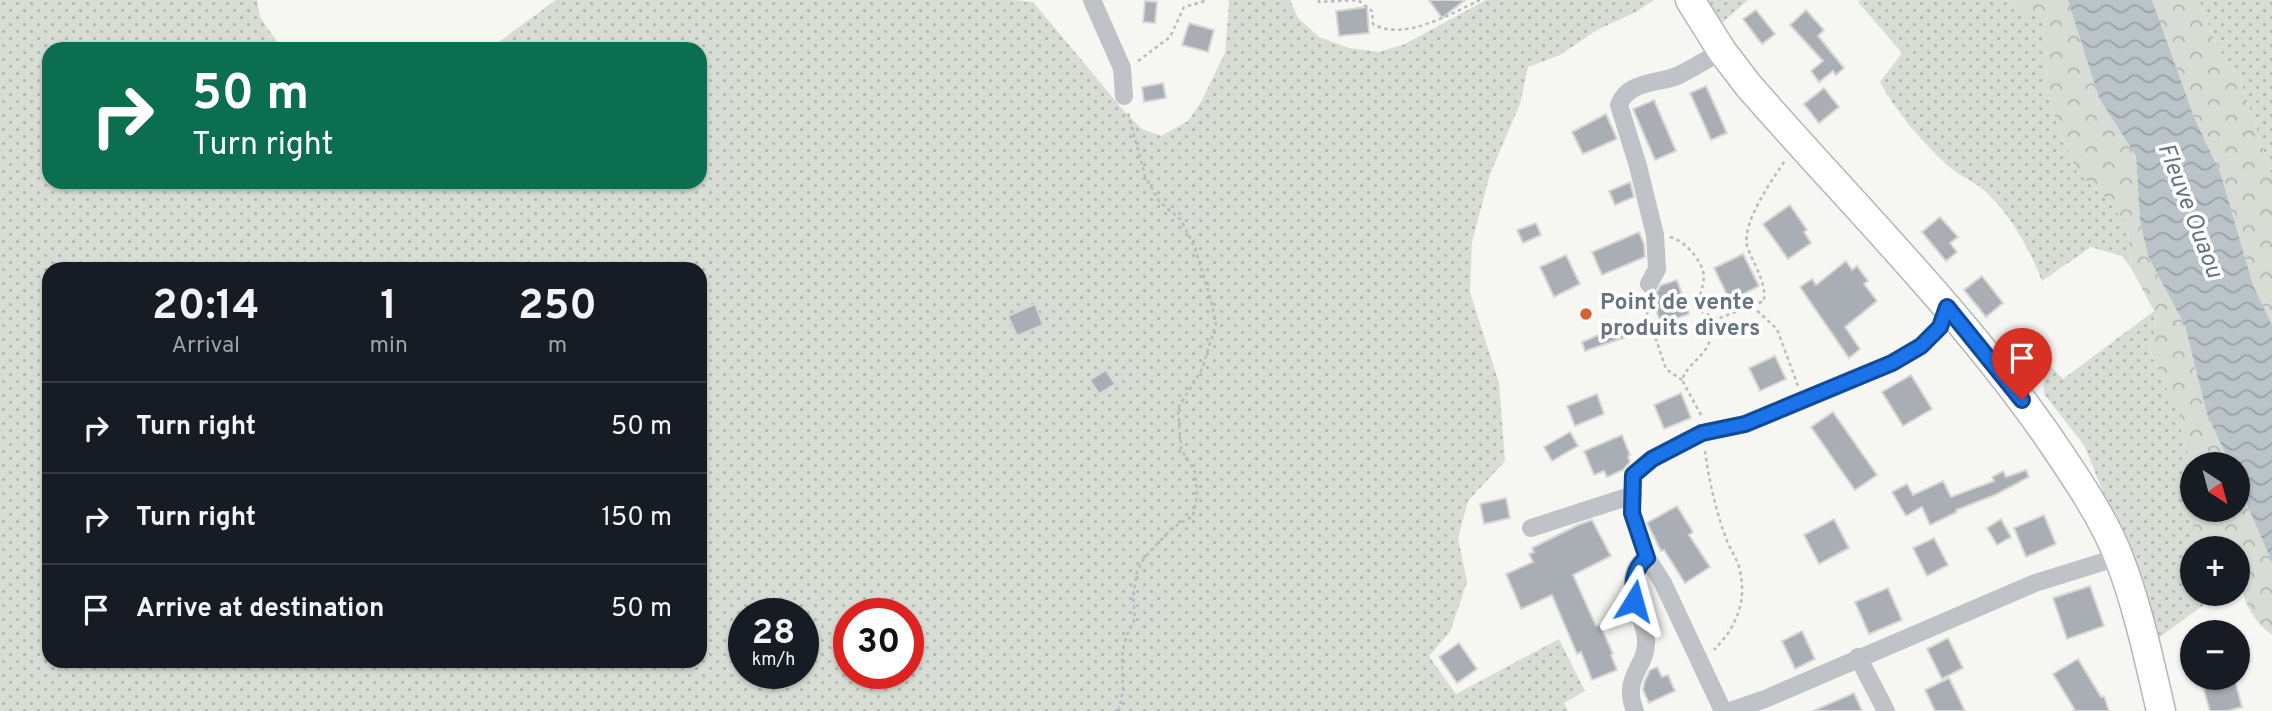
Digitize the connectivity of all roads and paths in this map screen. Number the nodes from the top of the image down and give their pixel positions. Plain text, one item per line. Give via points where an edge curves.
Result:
1 (1092, 0) edge
2 (1208, 0) edge
3 (1319, 0) edge
4 (1480, 0) edge
5 (1690, 0) edge
6 (1114, 51) junction
7 (1722, 51) junction
8 (1124, 96) joint
9 (1797, 142) junction
10 (1655, 235) junction
11 (1649, 284) joint
12 (1752, 306) junction
13 (1947, 307) junction
14 (1717, 319) junction
15 (1682, 380) junction
16 (1803, 401) junction
17 (1707, 432) junction
18 (1633, 495) junction
19 (1531, 528) dead end
20 (2119, 557) junction
21 (1647, 558) junction
22 (1858, 657) junction
23 (1699, 662) junction
24 (1119, 711) edge
25 (1635, 711) edge
26 (1723, 711) edge
27 (1730, 711) edge
28 (1886, 711) edge
29 (2161, 711) edge

1 - 6 street
2 - 6 path via 1184,7 1170,37 1133,64
3 - 4 path via 1358,0 1372,11 1373,24 1397,31 1433,24
5 - 7 highway
6 - 8 street via 1122,68
7 - 9 highway
7 - 10 street via 1675,76 1636,86 1622,96 1619,105
8 - 24 path via 1145,176 1158,201 1181,220 1195,248 1216,324 1202,369 1178,408 1181,449 1195,472 1193,516 1172,528 1137,572 1135,618 1122,656
9 - 12 path via 1761,198 1747,230 1746,245 1765,290 1764,301
9 - 13 highway
10 - 11 street via 1657,269
10 - 14 path via 1675,238 1693,253 1704,276 1697,306
11 - 15 path via 1642,300 1658,349 1666,369
12 - 14 path
12 - 16 path via 1777,329
13 - 16 street via 1940,327 1921,346
13 - 20 highway via 2060,454
14 - 15 path via 1707,346 1685,370
15 - 17 path
16 - 17 street via 1745,424
17 - 18 street via 1652,459 1633,475
17 - 23 path via 1709,482 1740,570 1742,601 1734,627
18 - 19 street
18 - 21 street via 1632,513
20 - 22 street via 2035,583
20 - 29 highway
21 - 23 street
21 - 25 street via 1635,573 1633,592 1646,639 1631,683
22 - 27 street
22 - 28 street
23 - 26 street

